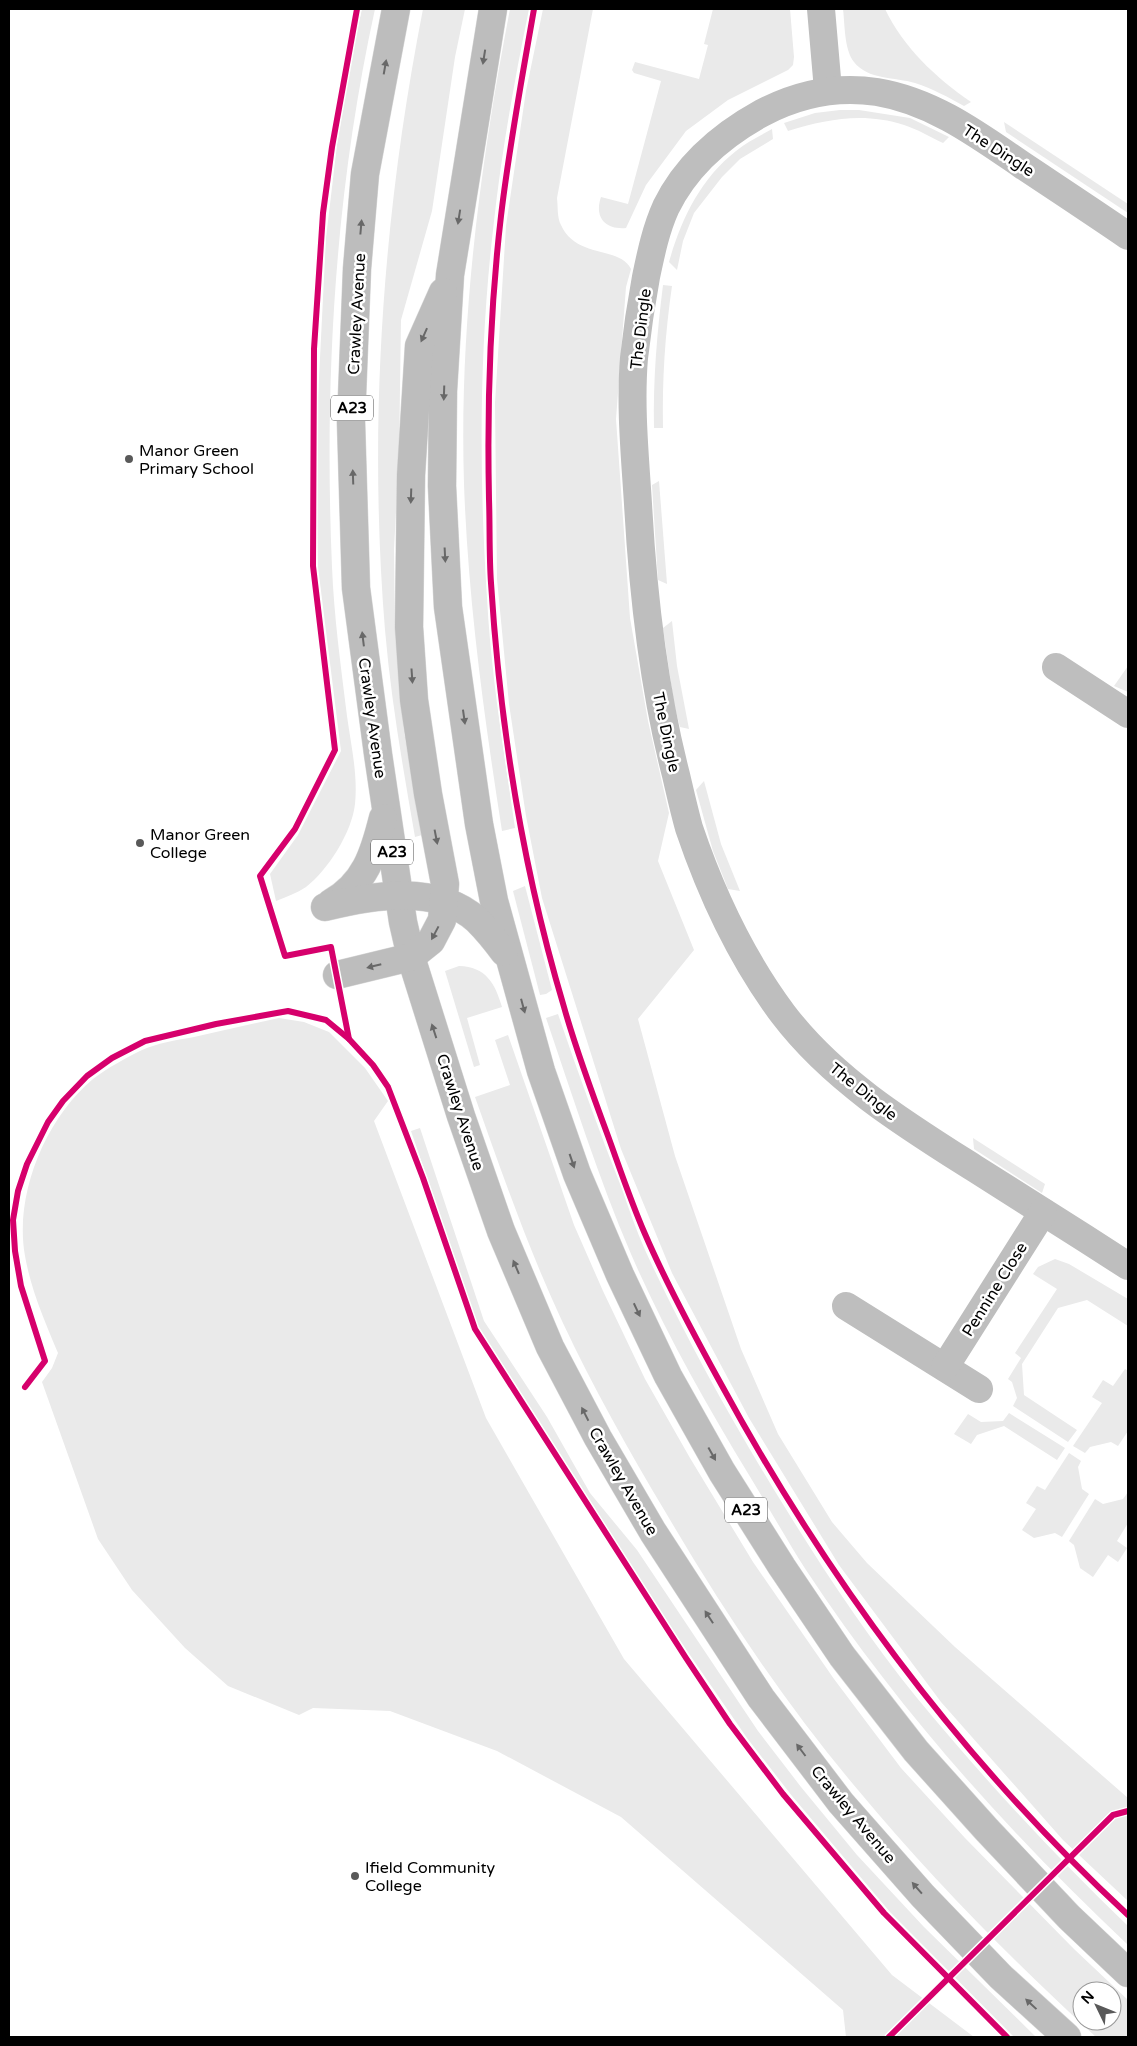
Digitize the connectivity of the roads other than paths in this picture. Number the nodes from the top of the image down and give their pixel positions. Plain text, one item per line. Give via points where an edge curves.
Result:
1 (396, 9) edge
2 (493, 9) edge
3 (821, 9) edge
4 (828, 90) junction
5 (1128, 236) edge
6 (450, 274) junction
7 (1056, 667) dead end
8 (1128, 714) edge
9 (386, 809) junction
10 (399, 896) junction
11 (445, 901) junction
12 (411, 956) junction
13 (510, 959) junction
14 (337, 975) dead end
15 (1043, 1212) junction
16 (1128, 1266) edge
17 (846, 1306) dead end
18 (945, 1367) junction
19 (979, 1389) dead end
20 (1128, 1973) edge
21 (1066, 2037) edge

9 -> 1 main road, Crawley Avenue / A23 via 356,588 351,422 357,269 366,174
2 -> 6 main road, A23
3 - 4 street
4 - 5 street, The Dingle via 873,92 908,99 941,114 975,133
4 - 15 street, The Dingle via 770,108 709,148 667,205 652,245 634,361 633,427 652,664 671,756 702,863 738,942 783,1014 846,1078 890,1113
6 -> 11 main road via 419,346 409,553 409,627 414,700 445,884
6 -> 13 main road, A23 via 443,391 442,486 448,606 479,824
7 - 8 street
9 - 10 main road, Crawley Avenue / A23
9 - 10 main road via 370,862 359,881 344,896 325,907 358,899
10 - 11 main road
10 - 12 main road, Crawley Avenue / A23
11 -> 12 main road via 442,920 431,941
11 - 13 main road via 476,919
12 -> 14 main road
21 -> 12 main road, Crawley Avenue / A23 via 949,1923 841,1802 761,1698 653,1532 550,1347 502,1231 461,1116
13 -> 20 main road, A23 via 541,1071 577,1174 668,1376 722,1472 842,1656 916,1751 1069,1917
15 - 16 street, The Dingle
15 - 18 street, Pennine Close
17 - 18 street
18 - 19 street

